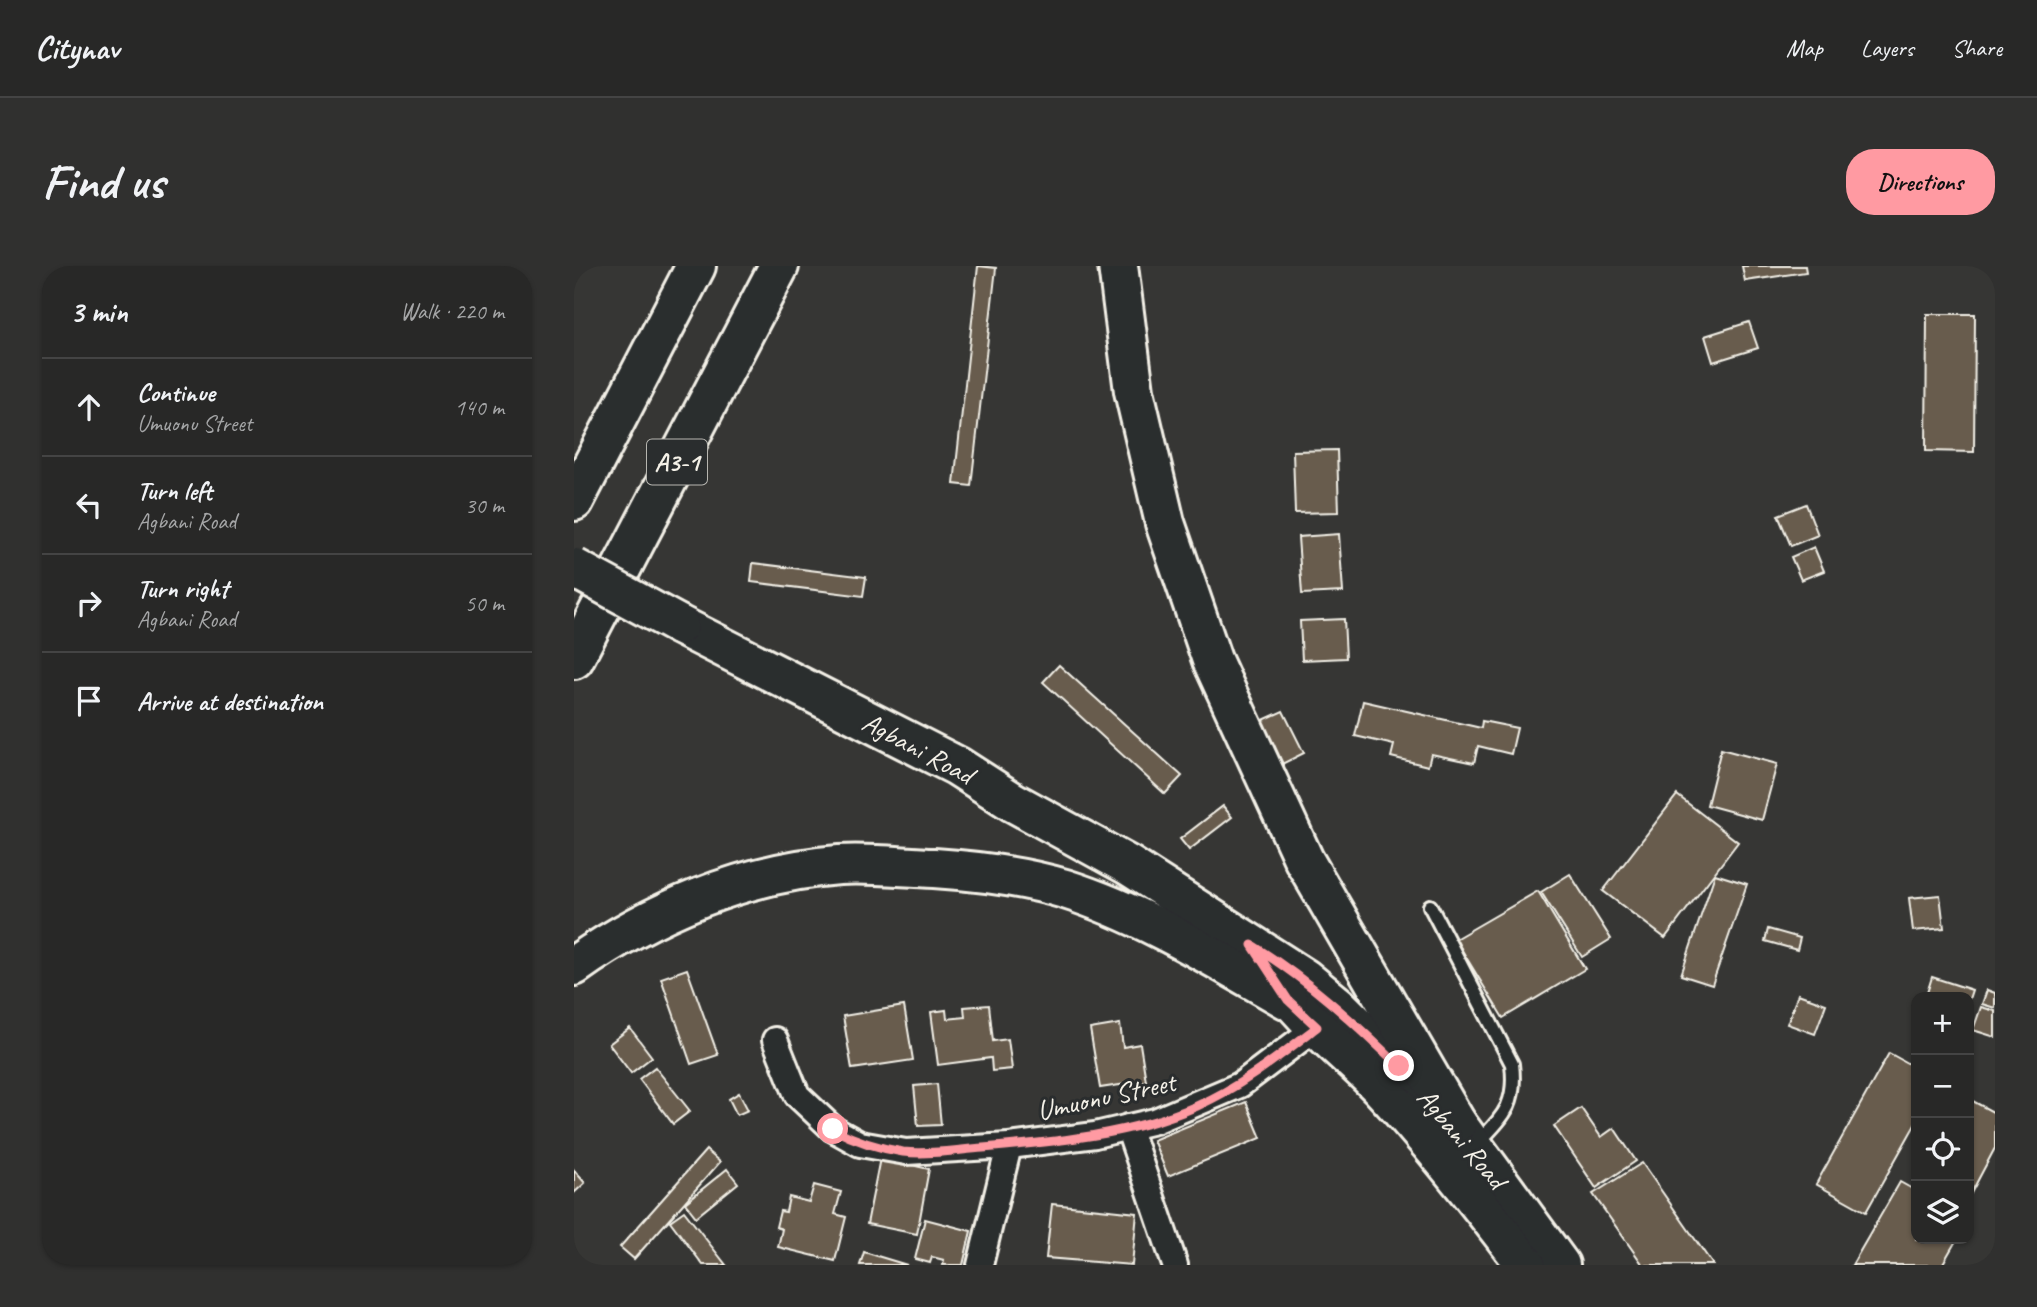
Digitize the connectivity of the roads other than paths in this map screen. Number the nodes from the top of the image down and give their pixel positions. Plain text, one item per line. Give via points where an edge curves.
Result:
1 (779, 266) edge
2 (1118, 266) edge
3 (685, 276) edge
4 (574, 501) edge
5 (574, 568) edge
6 (574, 659) edge
7 (1430, 906) dead end
8 (1252, 945) junction
9 (574, 966) edge
10 (1288, 1000) junction
11 (1317, 1027) junction
12 (775, 1040) dead end
13 (1128, 1128) junction
14 (1460, 1144) junction
15 (1009, 1146) junction
16 (980, 1265) edge
17 (1175, 1265) edge
18 (1526, 1265) edge
19 (1560, 1265) edge

1 - 6 main road, A3-1
2 - 14 main road via 1134,391 1165,523 1212,660 1304,860
3 - 4 main road, A3-1
5 - 8 main road, Agbani Road, bridge via 957,766 1128,865
7 - 14 lane via 1512,1064 1515,1088 1507,1112
8 - 10 main road, Agbani Road
8 - 14 main road, Agbani Road via 1339,1007
9 - 10 main road via 614,937 697,898 767,877 839,866 907,867 980,871 1065,889 1156,927
10 - 11 main road, Agbani Road
11 - 13 street, Umuonu Street via 1240,1085 1196,1106
11 - 14 main road, Agbani Road via 1379,1087
12 - 15 street, Umuonu Street via 797,1095 833,1129 860,1144 906,1152
13 - 15 street, Umuonu Street
13 - 17 street
14 - 18 main road, Agbani Road
14 - 19 main road, Agbani Road
15 - 16 street, Umuonu Street

